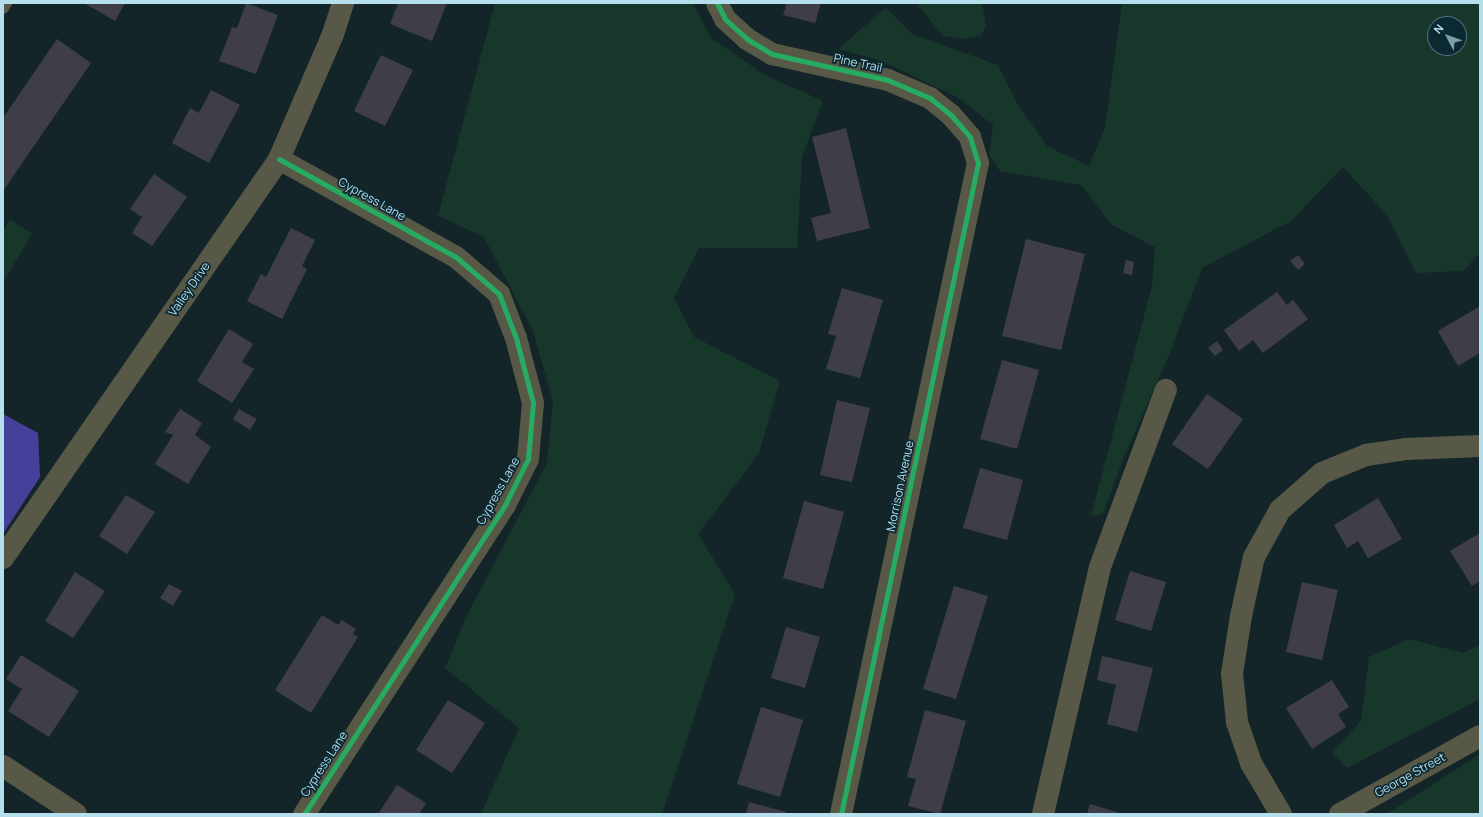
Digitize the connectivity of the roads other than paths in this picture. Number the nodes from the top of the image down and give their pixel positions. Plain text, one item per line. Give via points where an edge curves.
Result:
1 (6, 3) edge
2 (343, 3) edge
3 (717, 3) edge
4 (3, 8) edge
5 (279, 158) junction
6 (978, 163) joint
7 (1166, 390) dead end
8 (1480, 446) edge
9 (3, 558) edge
10 (1480, 736) edge
11 (3, 766) edge
12 (76, 814) edge
13 (304, 814) edge
14 (841, 814) edge
15 (1043, 814) edge
16 (1280, 814) edge
17 (1340, 814) edge

1 - 4 lane
2 - 5 street, Valley Drive via 330,42
3 - 6 street, Pine Trail via 725,19 747,39 772,54 888,80 930,98 951,115 970,137
5 - 9 street, Valley Drive
5 - 13 street, Cypress Lane via 456,257 499,294 516,338 532,403 528,459 505,505
6 - 14 street, Morrison Avenue
7 - 15 street via 1100,567
8 - 16 street via 1406,449 1366,455 1322,473 1280,510 1254,557 1232,674 1237,722 1251,763
10 - 17 street, George Street
11 - 12 street

